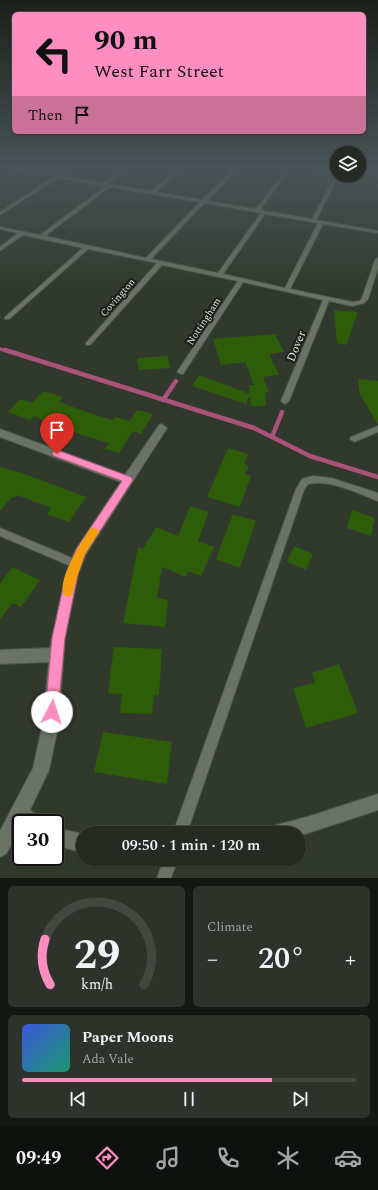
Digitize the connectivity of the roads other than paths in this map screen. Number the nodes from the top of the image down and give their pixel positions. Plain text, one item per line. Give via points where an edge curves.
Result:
1 (9, 208) edge
2 (78, 208) edge
3 (196, 208) edge
4 (239, 208) edge
5 (259, 208) edge
6 (320, 208) edge
7 (257, 211) junction
8 (264, 212) junction
9 (0, 214) edge
10 (313, 221) junction
11 (321, 222) junction
12 (0, 228) edge
13 (378, 232) edge
14 (22, 233) junction
15 (42, 237) junction
16 (87, 247) junction
17 (0, 249) edge
18 (147, 260) junction
19 (378, 260) edge
20 (160, 263) junction
21 (218, 276) junction
22 (241, 280) junction
23 (287, 290) junction
24 (327, 298) junction
25 (7, 318) dead end
26 (88, 344) dead end
27 (182, 372) dead end
28 (285, 401) dead end
29 (162, 428) dead end
30 (378, 430) edge
31 (0, 433) edge
32 (354, 439) dead end
33 (128, 480) junction
34 (378, 497) edge
35 (0, 532) edge
36 (76, 564) junction
37 (57, 655) junction
38 (0, 656) edge
39 (378, 802) edge
40 (20, 813) joint
41 (182, 826) edge
42 (306, 826) edge
43 (64, 839) edge
44 (76, 842) edge
45 (0, 848) edge
46 (168, 866) edge
47 (164, 878) edge

1 - 9 lane
2 - 15 lane
3 - 18 lane
4 - 7 lane
5 - 7 lane
6 - 10 lane
7 - 8 lane
8 - 10 lane
8 - 21 lane
10 - 11 lane
11 - 13 lane
11 - 23 lane
12 - 14 lane
14 - 15 lane
14 - 17 lane
15 - 16 lane
16 - 18 lane
16 - 25 lane
18 - 20 lane
19 - 24 lane via 362,302 352,304
20 - 21 lane
20 - 26 lane, Covington
21 - 22 lane
22 - 23 lane
22 - 27 lane, Nottingham
23 - 24 lane
24 - 28 lane, Dover
29 - 33 street
30 - 32 lane
31 - 33 street
33 - 36 street via 81,551
34 - 41 lane via 328,481 312,478 305,481
35 - 36 lane
36 - 37 street via 58,638
37 - 38 street
37 - 40 street via 50,726 41,770
39 - 42 street
40 - 45 street
43 - 44 street
46 - 47 lane

